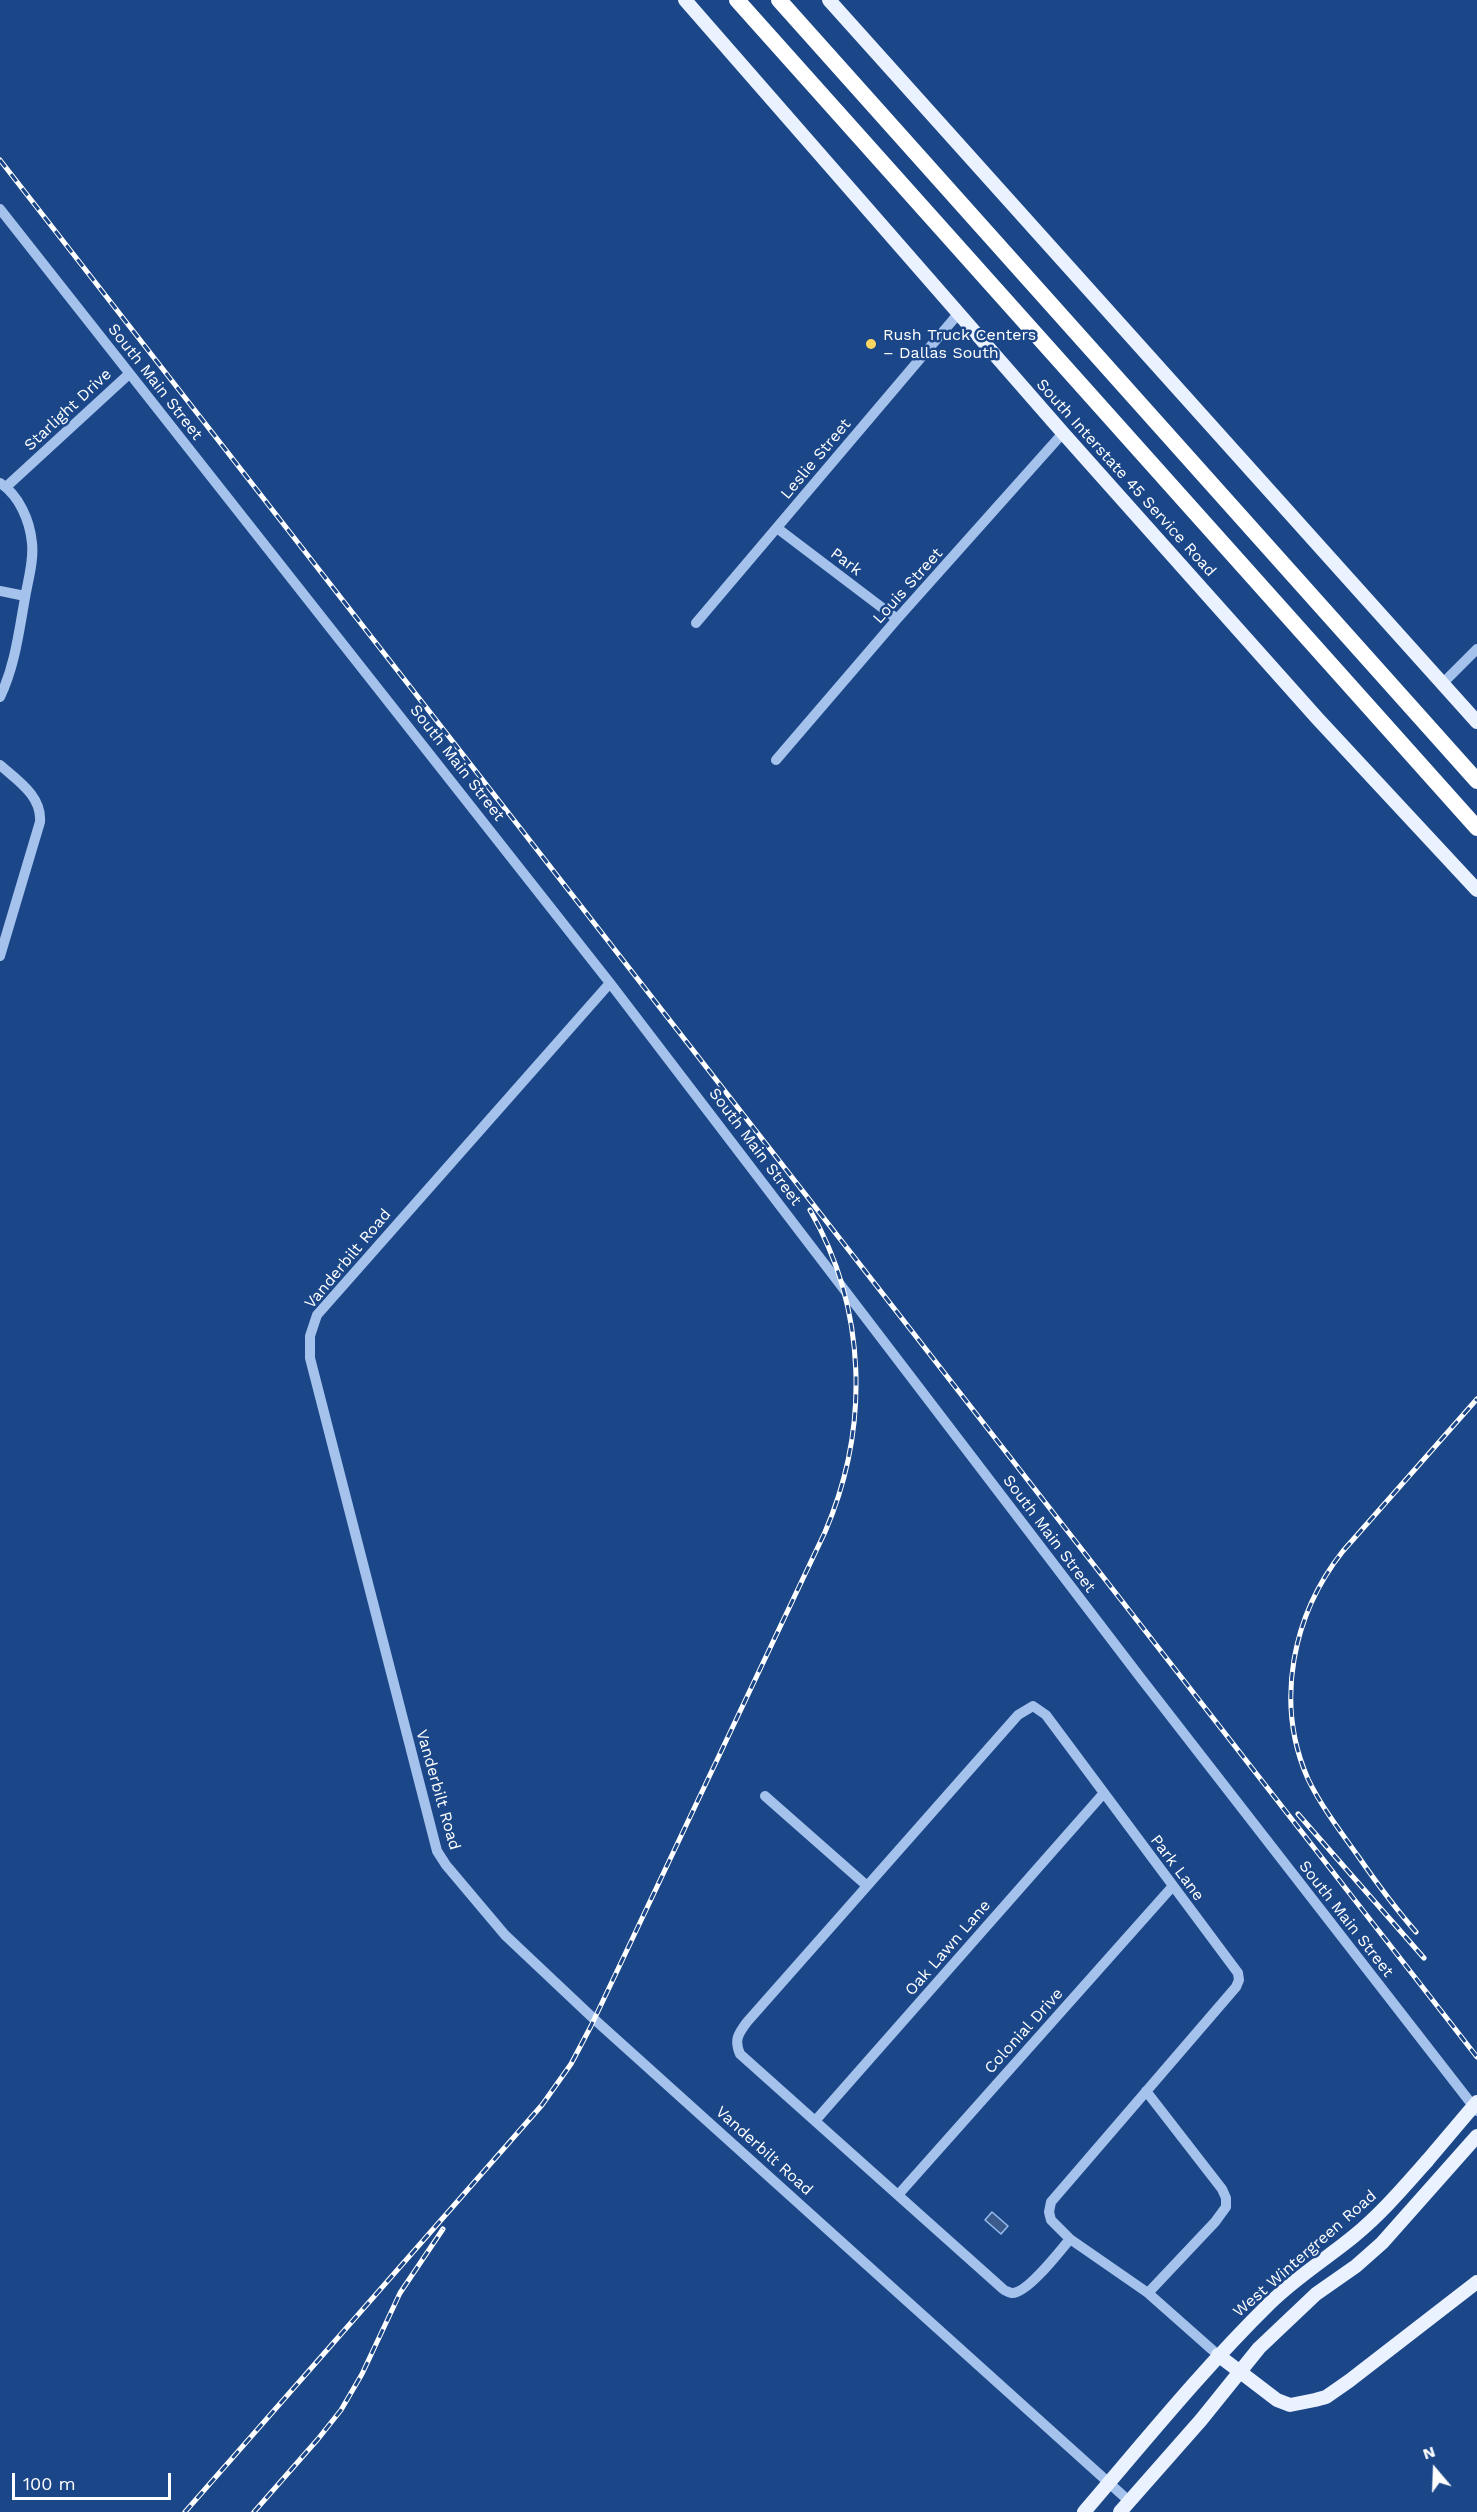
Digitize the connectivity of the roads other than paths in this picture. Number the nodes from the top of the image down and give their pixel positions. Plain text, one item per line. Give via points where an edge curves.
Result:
1 (685, 0) edge
2 (737, 0) edge
3 (779, 0) edge
4 (829, 0) edge
5 (0, 209) edge
6 (958, 314) junction
7 (129, 374) junction
8 (1063, 433) junction
9 (3, 485) edge
10 (777, 528) junction
11 (0, 591) edge
12 (26, 596) junction
13 (897, 619) junction
14 (696, 623) dead end
15 (1477, 649) edge
16 (1443, 683) junction
17 (0, 697) edge
18 (1477, 722) edge
19 (776, 760) dead end
20 (0, 765) edge
21 (1477, 781) edge
22 (1477, 828) edge
23 (1477, 890) edge
24 (0, 956) edge
25 (610, 983) junction
26 (1103, 1794) junction
27 (765, 1796) dead end
28 (866, 1886) junction
29 (1172, 1887) junction
30 (1146, 2091) junction
31 (1477, 2102) edge
32 (1477, 2112) edge
33 (816, 2121) junction
34 (1477, 2136) edge
35 (898, 2194) junction
36 (1070, 2239) junction
37 (1477, 2282) edge
38 (1148, 2293) junction
39 (1218, 2355) junction
40 (1241, 2371) junction
41 (1108, 2484) junction
42 (1125, 2507) edge
43 (1084, 2512) edge

1 - 6 main road, South Interstate 45 Service Road
2 - 22 highway
3 - 21 highway
4 - 16 main road
5 - 7 street, South Main Street
6 - 8 main road, South Interstate 45 Service Road
6 - 10 street, Leslie Street
7 - 9 street, Starlight Drive
7 - 25 street, South Main Street
8 - 13 street, Louis Street
8 - 23 main road, South Interstate 45 Service Road via 1317,718
9 - 12 street via 19,504 31,535 33,559
10 - 13 street, Park
10 - 14 street, Leslie Street
11 - 12 street
12 - 17 street via 13,661
13 - 19 street, Louis Street
15 - 16 street
16 - 18 main road
20 - 24 street via 38,802 40,822
25 - 32 street, South Main Street
25 - 41 street, Vanderbilt Road via 317,1315 310,1336 310,1358 437,1851 505,1935
26 - 28 street, Park Lane via 1046,1715 1033,1706 1018,1715
26 - 29 street, Park Lane
26 - 33 street, Oak Lawn Lane
27 - 28 street
28 - 33 street, Park Lane via 738,2034 740,2054
29 - 30 street, Park Lane via 1238,1973 1239,1980
29 - 35 street, Colonial Drive
30 - 36 street, Park Lane via 1051,2202 1052,2220
30 - 38 street via 1226,2199 1226,2207 1215,2222
31 - 39 main road, West Wintergreen Road, bridge via 1389,2202 1271,2302
33 - 35 street, Park Lane
34 - 40 main road via 1382,2243 1316,2294 1259,2348
35 - 36 street, Park Lane via 994,2283 1011,2293 1030,2283
36 - 38 street, Park Lane
37 - 40 main road via 1326,2397 1290,2405 1277,2400
38 - 39 street, Park Lane
39 - 40 main road
39 - 41 main road, West Wintergreen Road
40 - 42 main road
41 - 42 street, Vanderbilt Road
41 - 43 main road, West Wintergreen Road

